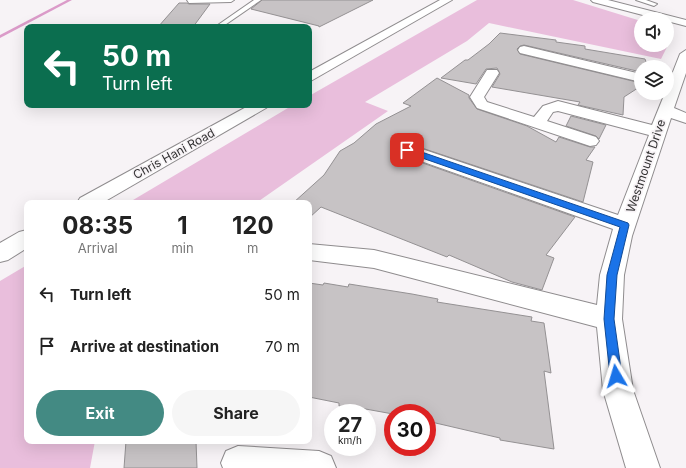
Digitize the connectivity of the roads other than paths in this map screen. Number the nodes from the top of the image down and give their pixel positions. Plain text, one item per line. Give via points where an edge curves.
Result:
1 (231, 0) edge
2 (258, 0) edge
3 (447, 0) edge
4 (596, 0) edge
5 (639, 0) edge
6 (189, 1) dead end
7 (654, 4) dead end
8 (686, 23) edge
9 (222, 24) edge
10 (524, 50) dead end
11 (686, 54) edge
12 (492, 73) dead end
13 (312, 76) edge
14 (634, 76) edge
15 (674, 79) edge
16 (674, 100) edge
17 (256, 108) edge
18 (676, 114) edge
19 (538, 123) junction
20 (658, 132) junction
21 (590, 141) dead end
22 (407, 150) dead end
23 (92, 200) edge
24 (625, 225) junction
25 (24, 240) edge
26 (312, 252) edge
27 (0, 254) edge
28 (609, 319) junction
29 (238, 463) dead end
30 (319, 468) edge
31 (643, 468) edge

1 - 6 lane
2 - 9 lane
3 - 13 street
4 - 8 street
5 - 7 lane
10 - 14 street
11 - 15 street, Westmount Drive
12 - 19 street via 477,97 478,101 490,108
16 - 18 street, Westmount Drive
17 - 23 street, Chris Hani Road
18 - 20 street, Westmount Drive
19 - 20 street via 548,109 558,106
19 - 21 street
20 - 24 street, Westmount Drive
22 - 24 street
24 - 28 street, Westmount Drive via 612,275
25 - 27 street
26 - 28 street via 374,259
28 - 31 street, Westmount Drive via 618,390
29 - 30 street

